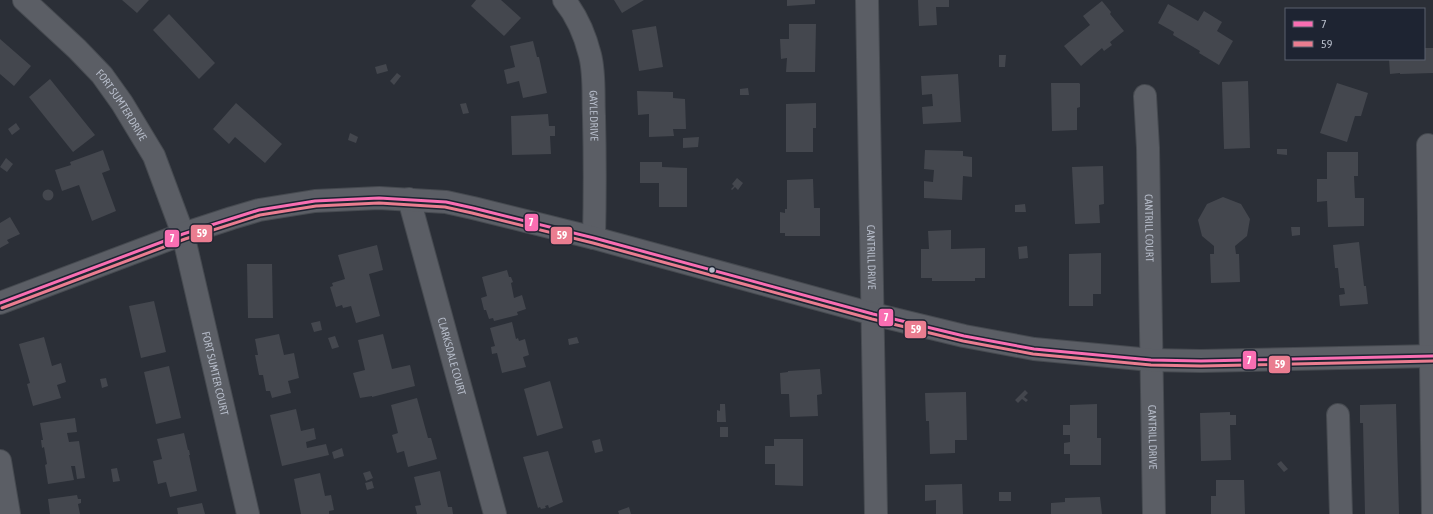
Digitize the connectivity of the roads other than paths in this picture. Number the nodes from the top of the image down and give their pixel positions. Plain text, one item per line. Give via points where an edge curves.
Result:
1 (24, 0) edge
2 (564, 0) edge
3 (867, 0) edge
4 (1145, 96) dead end
5 (1428, 145) dead end
6 (409, 199) junction
7 (183, 234) junction
8 (594, 238) junction
9 (0, 303) edge
10 (873, 314) junction
11 (1431, 356) edge
12 (1151, 360) junction
13 (1338, 415) dead end
14 (0, 461) edge
15 (9, 514) edge
16 (248, 514) edge
17 (495, 514) edge
18 (876, 514) edge
19 (1154, 514) edge
20 (1340, 514) edge
21 (1433, 514) edge

1 - 7 street, FORT SUMTER DRIVE via 102,75 122,103 154,156
2 - 8 street, GAYLE DRIVE via 583,31 590,56 595,166
3 - 10 street, CANTRILL DRIVE
4 - 12 street, CANTRILL COURT
5 - 11 street
6 - 7 street via 315,201 259,210
6 - 8 street via 446,202
6 - 17 street, CLARKSDALE COURT
7 - 9 street
7 - 16 street, FORT SUMTER COURT
8 - 10 street
10 - 12 street via 964,336 1034,349
10 - 18 street, CANTRILL DRIVE
11 - 12 street
11 - 21 street
12 - 19 street, CANTRILL DRIVE
13 - 20 street
14 - 15 street

